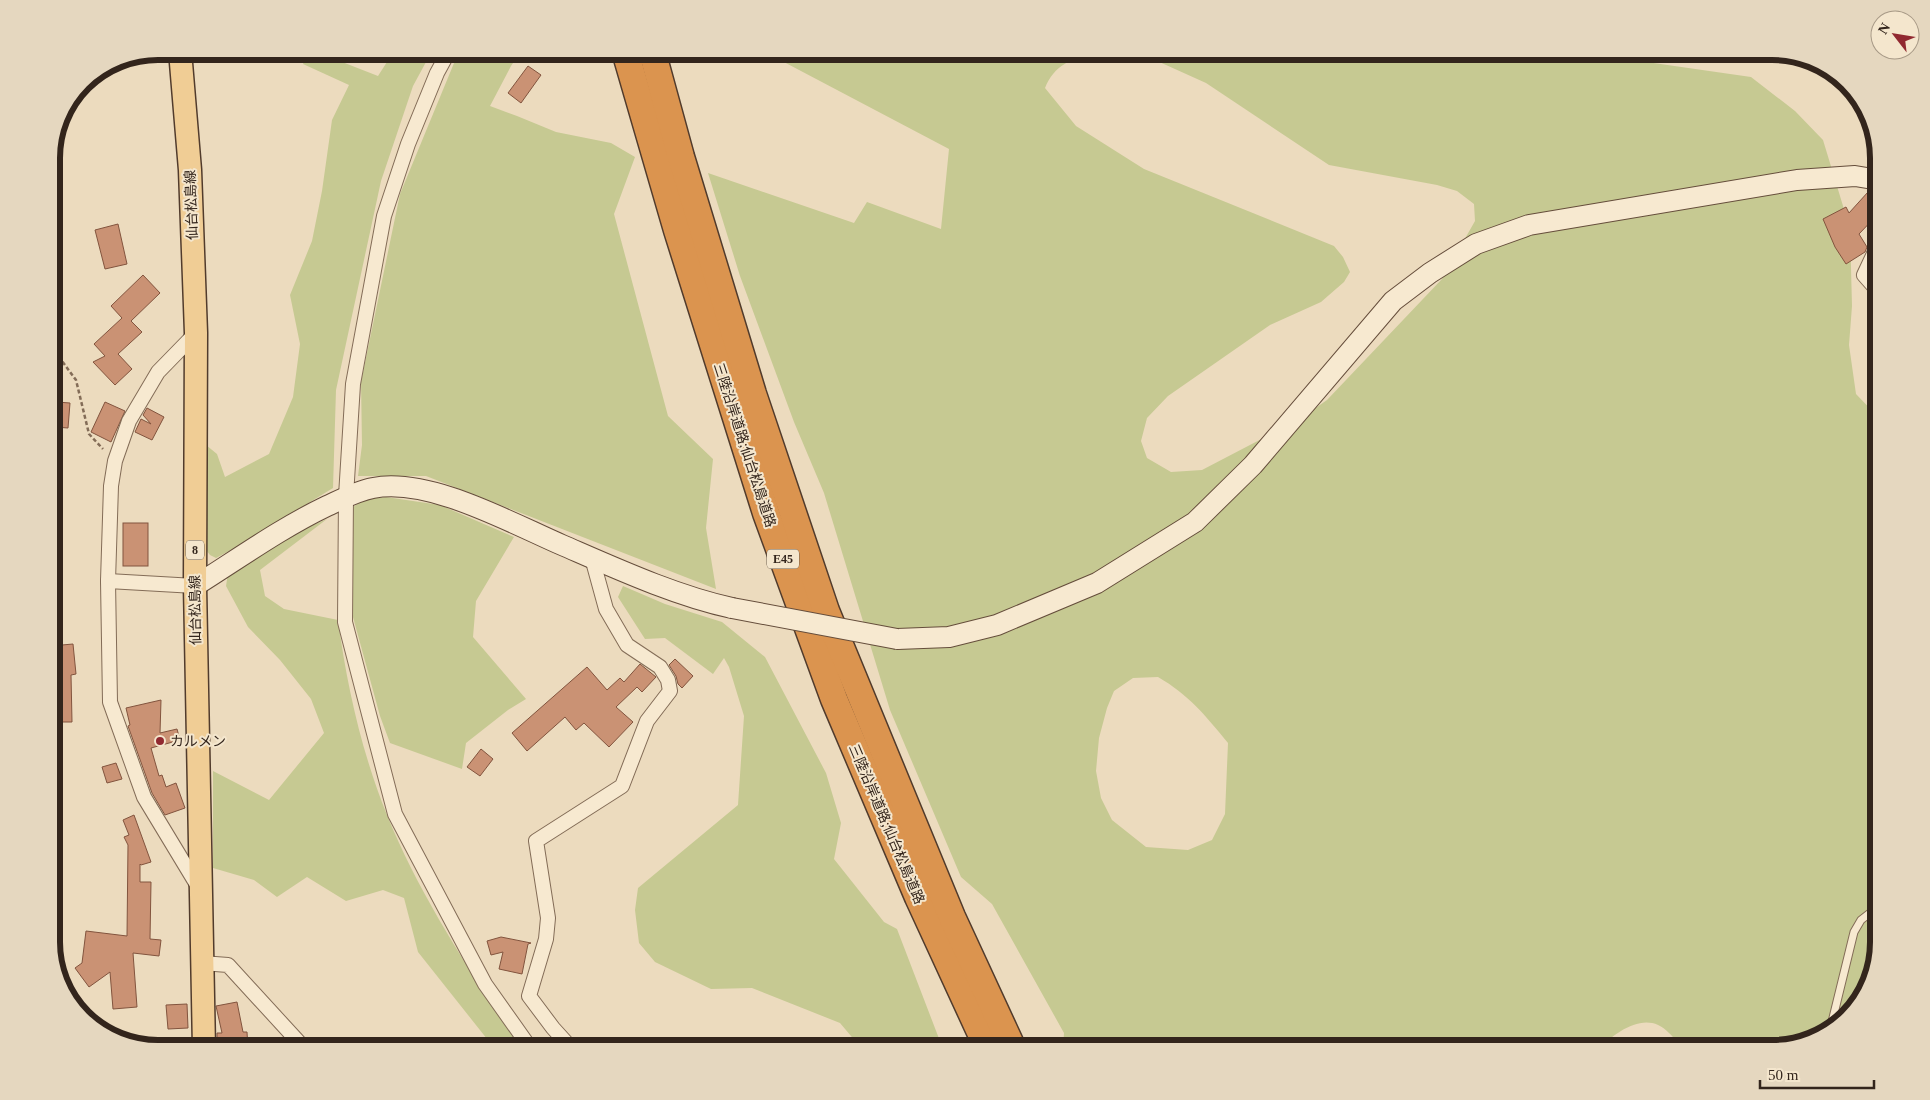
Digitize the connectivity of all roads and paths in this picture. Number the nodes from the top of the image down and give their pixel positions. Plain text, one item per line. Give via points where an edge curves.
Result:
1 (181, 60) edge
2 (444, 60) edge
3 (627, 60) edge
4 (654, 60) edge
5 (1870, 179) edge
6 (1870, 261) edge
7 (1870, 282) edge
8 (196, 333) junction
9 (60, 357) edge
10 (115, 460) junction
11 (346, 496) junction
12 (592, 558) junction
13 (108, 581) junction
14 (195, 586) junction
15 (201, 890) junction
16 (1870, 913) edge
17 (202, 963) junction
18 (1833, 1019) edge
19 (204, 1040) edge
20 (297, 1040) edge
21 (525, 1040) edge
22 (564, 1040) edge
23 (984, 1040) edge
24 (1008, 1040) edge

1 - 8 main road, 仙台松島線 / 8 via 190,170
2 - 11 street via 408,144 384,216 353,384
3 - 23 highway, 三陸沿岸道路;仙台松島道路 / E45 via 766,513 834,699 918,897
4 - 24 highway, 三陸沿岸道路;仙台松島道路 / E45 via 753,394 826,611 952,918
5 - 12 street, bridge via 1855,176 1797,180 1529,225 1476,244 1393,301 1253,465 1195,522 1097,584 997,625 949,637 897,639 714,604
6 - 7 street via 1864,275
8 - 10 street via 158,372 129,422
8 - 14 main road, 仙台松島線 / 8
9 - 10 path via 76,380 89,434
10 - 13 street
11 - 12 street via 373,488 431,491 493,514
11 - 14 street via 289,527
11 - 21 street via 345,622 395,814 485,984
12 - 22 street via 606,609 627,645 660,667 668,680 670,692 647,721 622,786 536,841 548,918 546,939 529,996
13 - 14 street
13 - 15 street via 110,702 144,797
14 - 15 main road, 仙台松島線 / 8
15 - 17 main road, 仙台松島線 / 8
16 - 18 lane via 1854,932
17 - 19 main road, 仙台松島線 / 8
17 - 20 street via 228,965

